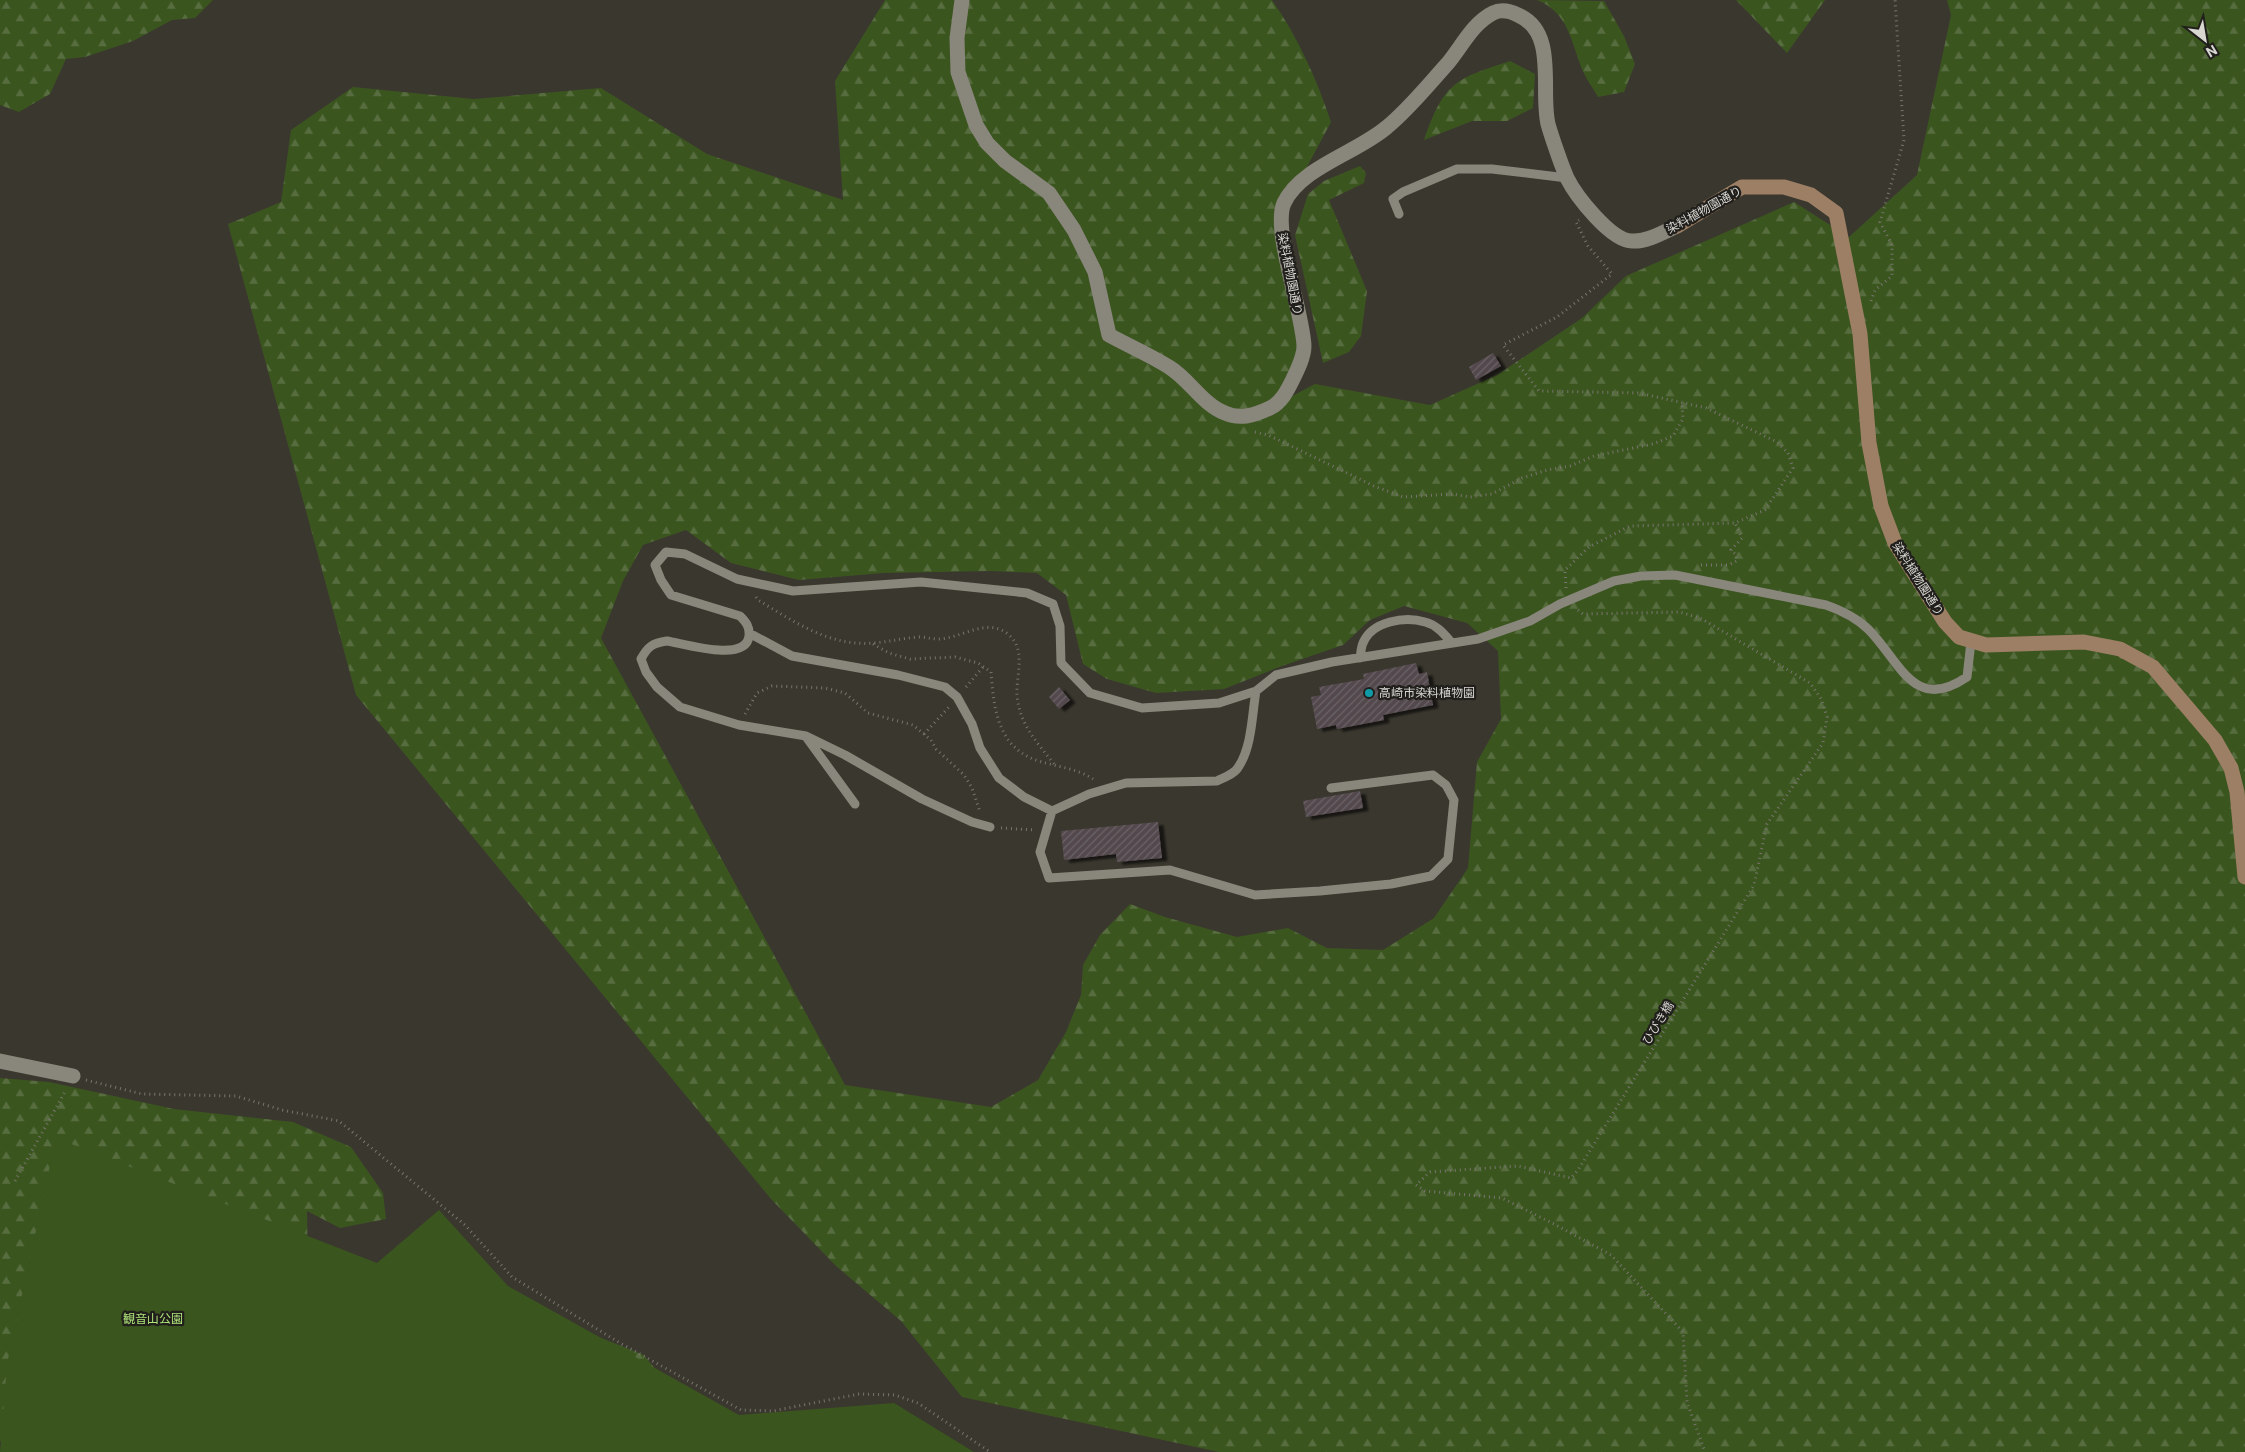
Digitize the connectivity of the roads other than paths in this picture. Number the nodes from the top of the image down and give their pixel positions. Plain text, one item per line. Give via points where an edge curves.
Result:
1 (962, 0) edge
2 (1567, 178) junction
3 (1399, 214) dead end
4 (749, 633) junction
5 (1971, 642) junction
6 (1452, 643) junction
7 (1360, 658) junction
8 (1256, 691) junction
9 (806, 736) junction
10 (1331, 788) dead end
11 (855, 804) dead end
12 (1052, 811) junction
13 (986, 826) road end
14 (2245, 877) edge
15 (0, 1061) edge
16 (73, 1076) road end

1 - 2 street, 染料植物園通り via 957,38 958,72 976,124 987,143 1005,161 1049,193 1074,230 1095,272 1109,336 1170,367 1208,403 1225,414 1240,417 1257,414 1276,405 1296,374 1304,348 1281,231 1283,204 1300,180 1375,138 1393,123 1482,19 1497,11 1510,11 1524,17 1544,48 1548,124
2 - 3 lane via 1492,168 1457,169 1393,199
2 - 5 street, 染料植物園通り via 1610,233 1632,242 1654,237 1677,226 1742,186 1784,187 1811,195 1836,212 1860,334 1869,443 1881,506 1894,543 1945,622 1959,637
4 - 8 lane via 747,623 740,616 671,595 655,564 666,552 685,554 737,579 793,591 920,582 1027,593 1053,604 1060,626 1061,663 1090,693 1142,708 1219,703
4 - 9 lane via 742,647 731,652 667,641 656,642 647,648 641,659 658,687 680,707 739,725
4 - 12 lane via 792,656 945,687 958,697 980,748 999,778 1024,797
5 - 6 lane via 1967,677 1953,687 1935,691 1918,688 1868,629 1847,612 1675,575 1614,581 1530,621 1478,639
5 - 14 street via 2015,645 2084,642 2120,649 2153,667 2215,740 2231,768 2238,792
6 - 7 lane
6 - 7 lane via 1441,631 1425,622 1387,622 1372,631 1363,642
7 - 8 lane via 1276,676
8 - 12 lane via 1247,742 1239,767 1230,775 1217,781 1126,783
9 - 11 lane
9 - 13 lane via 922,799
10 - 12 lane via 1433,775 1446,785 1454,800 1448,859 1431,876 1320,892 1255,895 1170,870 1050,878 1040,852
15 - 16 street

